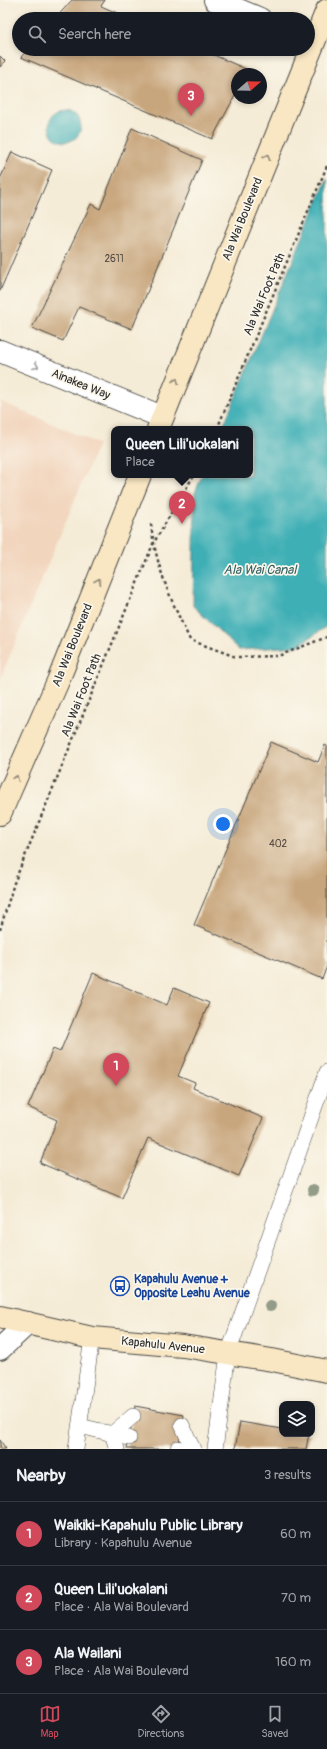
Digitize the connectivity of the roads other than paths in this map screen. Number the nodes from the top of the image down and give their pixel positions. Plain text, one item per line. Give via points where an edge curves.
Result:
1 (215, 0) edge
2 (327, 10) edge
3 (243, 12) edge
4 (315, 32) edge
5 (305, 56) edge
6 (0, 351) edge
7 (160, 423) edge
8 (139, 478) edge
9 (0, 814) edge
10 (327, 1072) edge
11 (0, 1317) edge
12 (28, 1322) junction
13 (92, 1338) junction
14 (0, 1349) edge
15 (228, 1354) junction
16 (327, 1371) edge
17 (133, 1416) dead end
18 (182, 1425) dead end
19 (80, 1426) junction
20 (112, 1434) junction
21 (129, 1438) dead end
22 (76, 1449) edge
23 (117, 1449) edge
24 (193, 1449) edge
25 (215, 1449) edge

1 - 3 street
2 - 4 main road, Ala Wai Boulevard
7 -> 5 main road, Ala Wai Boulevard
6 -> 7 street, Ainakea Way
9 -> 8 main road, Ala Wai Boulevard via 58,681
10 - 15 lane
11 - 12 main road, Kapahulu Avenue
12 - 13 main road, Kapahulu Avenue
12 - 14 street
13 - 15 main road, Kapahulu Avenue via 182,1346
13 - 19 lane
15 - 16 main road, Kapahulu Avenue
15 - 25 lane
17 - 20 lane
18 - 24 lane
19 - 20 lane
19 - 22 lane
20 - 21 lane
20 - 23 lane

